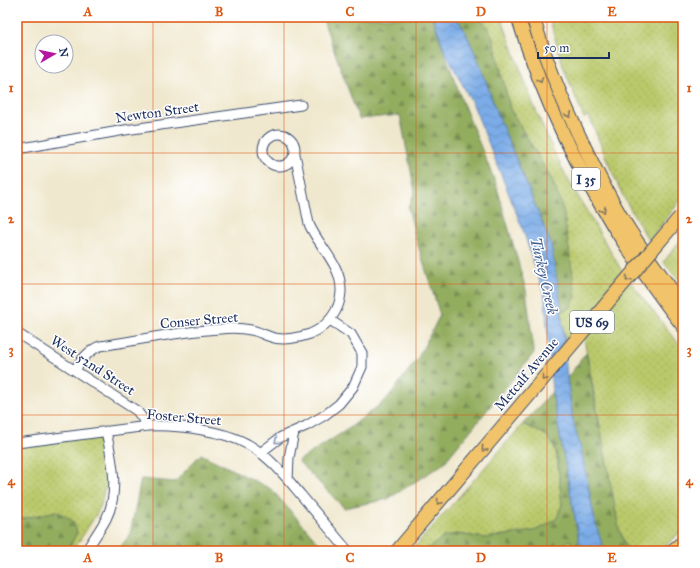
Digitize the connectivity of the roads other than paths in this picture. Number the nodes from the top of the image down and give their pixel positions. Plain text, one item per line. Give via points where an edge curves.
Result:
1 (518, 17) edge
2 (533, 17) edge
3 (540, 17) edge
4 (549, 66) junction
5 (301, 105) dead end
6 (17, 149) edge
7 (295, 154) dead end
8 (682, 215) edge
9 (660, 275) junction
10 (683, 294) edge
11 (683, 305) edge
12 (330, 320) junction
13 (683, 326) edge
14 (17, 333) edge
15 (75, 370) junction
16 (148, 426) junction
17 (106, 431) junction
18 (294, 432) junction
19 (17, 443) edge
20 (260, 453) junction
21 (288, 480) junction
22 (683, 542) edge
23 (86, 551) edge
24 (348, 551) edge
25 (397, 551) edge
26 (672, 551) edge

1 -> 13 highway, I 35 via 539,80 592,192 652,286
2 - 4 highway
3 - 4 highway
4 -> 9 highway via 598,173 629,230
5 - 6 street, Newton Street via 133,129
7 - 12 street, Conser Street via 310,224 314,235 333,262 340,284 341,293
8 -> 25 highway, Metcalf Avenue / US 69, bridge
9 - 10 highway
9 - 11 highway
12 - 15 street, Conser Street via 317,331 284,339 272,338 251,330 220,329 100,346 84,357
12 - 18 street via 351,334 362,353 362,367 353,387 339,404
14 - 15 street, West 52nd Street
15 - 16 street, West 52nd Street via 137,411
16 - 17 street, Foster Street
16 - 20 street, Foster Street via 227,435 250,445
17 - 19 street, Foster Street
17 - 23 street via 115,489 106,519
18 -> 20 street
18 - 21 street
20 - 21 street, Foster Street
21 - 24 street, Foster Street
22 - 26 highway

